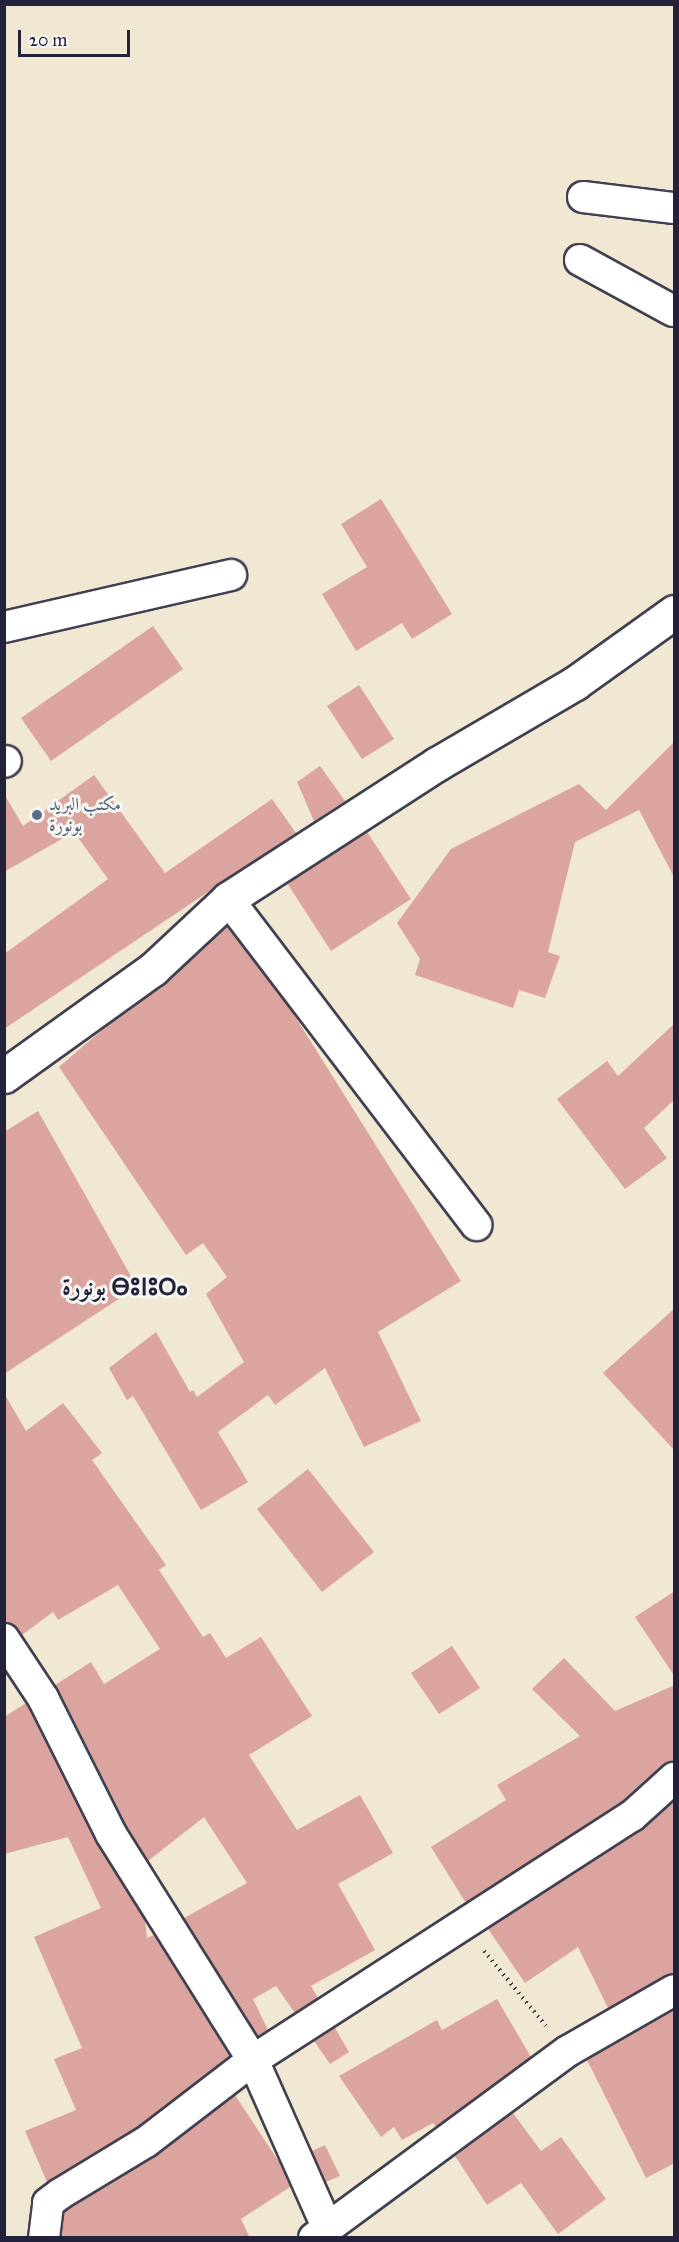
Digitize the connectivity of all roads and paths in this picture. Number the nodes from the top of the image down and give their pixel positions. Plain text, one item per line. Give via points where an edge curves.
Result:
1 (583, 196) dead end
2 (675, 208) edge
3 (580, 260) dead end
4 (674, 310) edge
5 (231, 575) dead end
6 (675, 612) edge
7 (4, 627) edge
8 (228, 899) junction
9 (4, 1076) edge
10 (476, 1225) dead end
11 (4, 1639) edge
12 (675, 1778) edge
13 (465, 1922) junction
14 (675, 1990) edge
15 (568, 2051) junction
16 (253, 2060) junction
17 (320, 2231) edge
18 (44, 2238) edge

1 - 2 street
3 - 4 street
5 - 7 street
6 - 8 street via 575,683 437,764
8 - 9 street via 153,969
8 - 10 street
11 - 16 street via 43,1698 111,1834
12 - 13 street via 632,1816
13 - 15 path via 491,1963
13 - 16 street
14 - 15 street
15 - 17 street
16 - 17 street
16 - 18 street via 146,2142 48,2203

